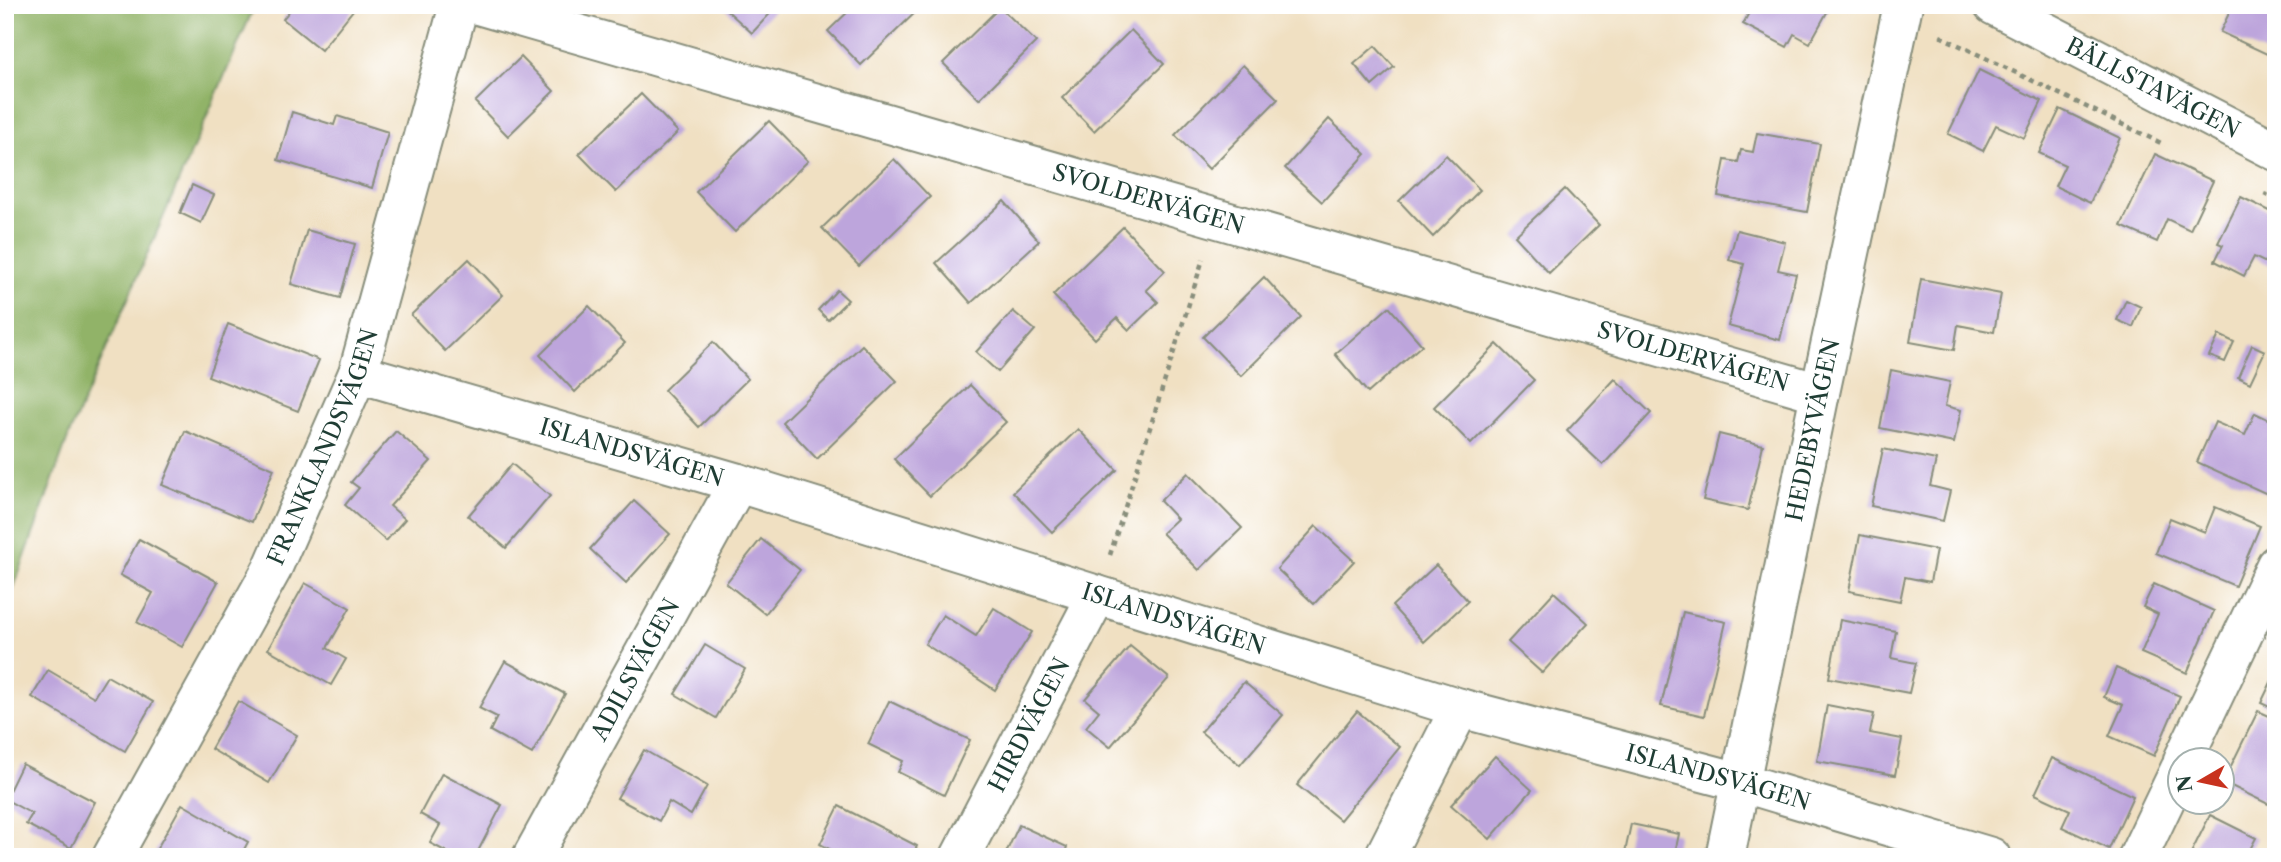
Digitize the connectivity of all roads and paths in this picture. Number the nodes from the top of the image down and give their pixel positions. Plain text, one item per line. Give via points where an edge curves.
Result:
1 (459, 5) edge
2 (478, 5) edge
3 (1993, 5) edge
4 (1901, 13) edge
5 (2175, 150) dead end
6 (2276, 151) edge
7 (2263, 193) dead end
8 (2276, 199) edge
9 (1216, 219) junction
10 (358, 373) junction
11 (1820, 393) junction
12 (738, 483) junction
13 (2276, 565) edge
14 (1097, 595) junction
15 (1461, 708) junction
16 (2190, 746) edge
17 (1740, 782) junction
18 (2166, 797) edge
19 (112, 857) edge
20 (532, 857) edge
21 (960, 857) edge
22 (1384, 857) edge
23 (1725, 857) edge
24 (1991, 857) edge
25 (2138, 857) edge

1 - 10 street, FRANKLANDSVÄGEN
2 - 9 street, SVOLDERVÄGEN
3 - 6 street, BÄLLSTAVÄGEN
4 - 5 path
4 - 11 street, HEDEBYVÄGEN
7 - 8 path
9 - 11 street, SVOLDERVÄGEN
9 - 14 path
10 - 12 street, ISLANDSVÄGEN
10 - 19 street, FRANKLANDSVÄGEN via 272,569
11 - 17 street, HEDEBYVÄGEN
12 - 14 street, ISLANDSVÄGEN
12 - 20 street, ADILSVÄGEN
13 - 16 street
14 - 15 street, ISLANDSVÄGEN
14 - 21 street, HIRDVÄGEN
15 - 17 street, ISLANDSVÄGEN
15 - 22 street
17 - 23 street, HEDEBYVÄGEN
17 - 24 street, ISLANDSVÄGEN
18 - 25 street

